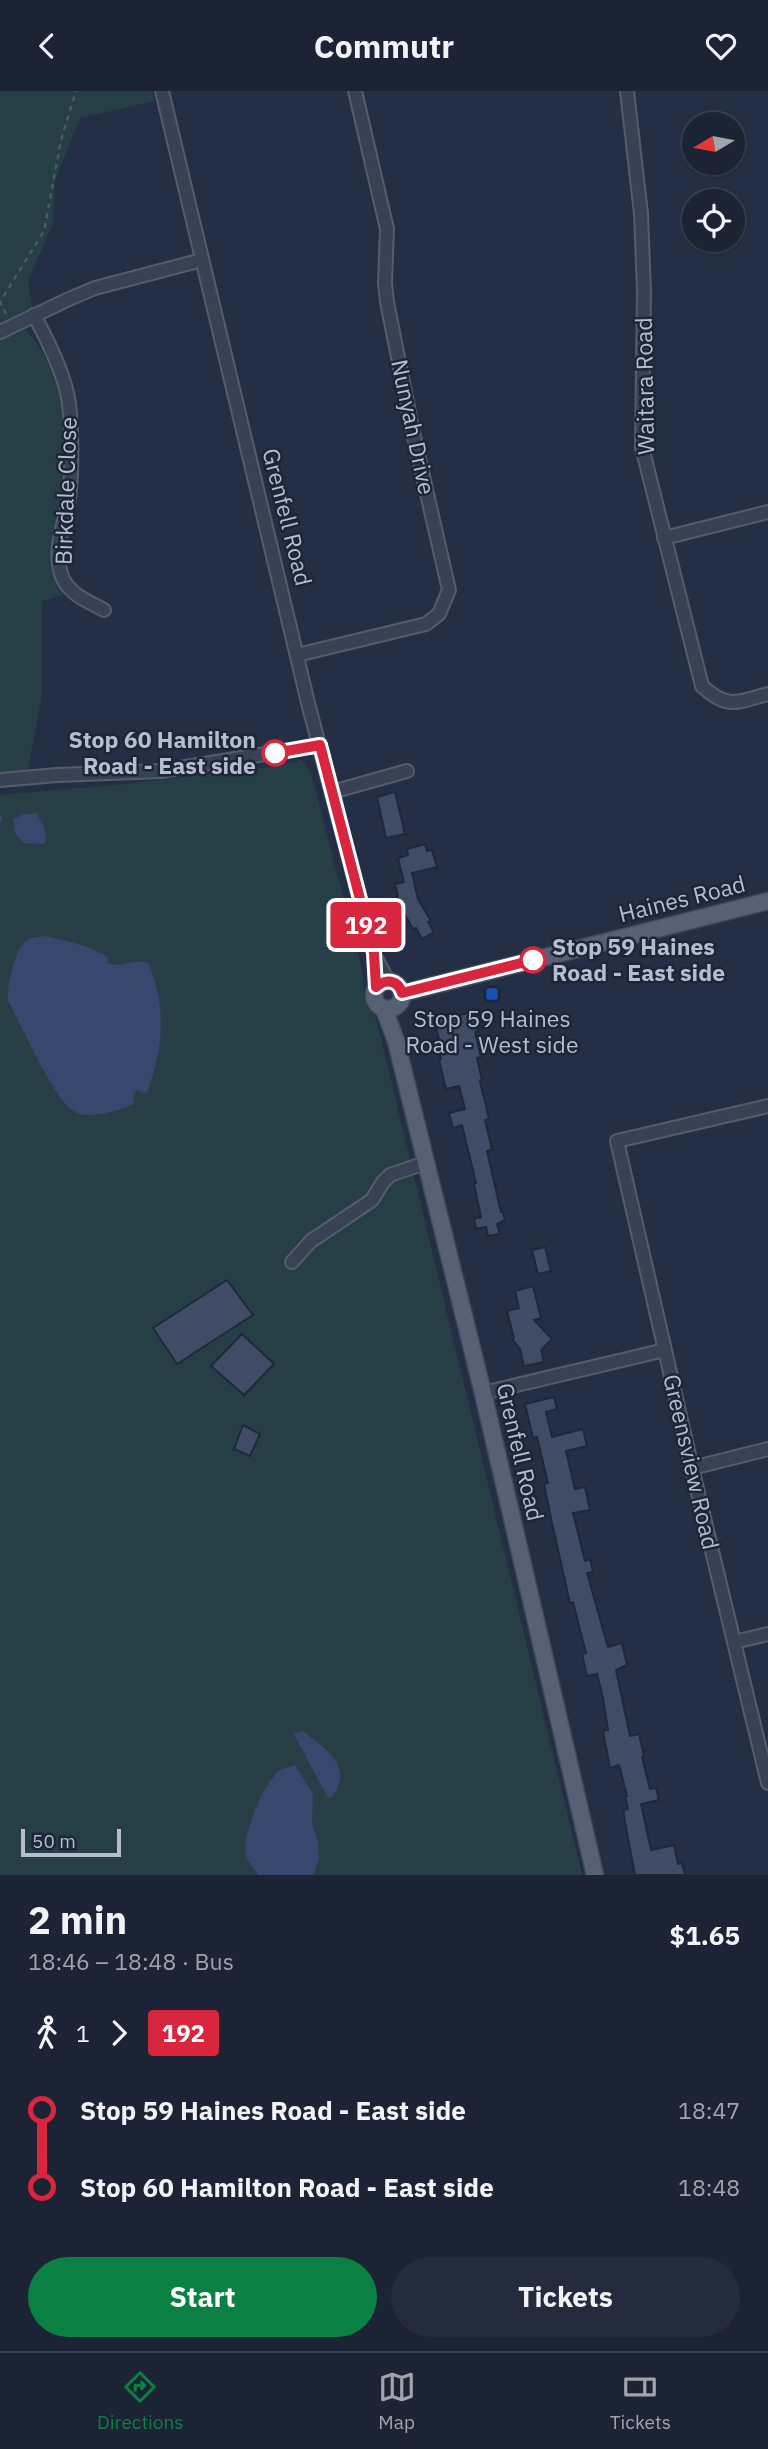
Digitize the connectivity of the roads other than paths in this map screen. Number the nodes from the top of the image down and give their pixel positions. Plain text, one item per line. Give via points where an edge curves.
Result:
1 (162, 91) edge
2 (355, 91) edge
3 (627, 91) edge
4 (202, 260) junction
5 (34, 315) junction
6 (0, 332) edge
7 (768, 512) edge
8 (664, 538) junction
9 (104, 610) dead end
10 (297, 655) junction
11 (768, 694) edge
12 (320, 745) junction
13 (407, 771) dead end
14 (0, 781) edge
15 (332, 792) junction
16 (768, 901) edge
17 (382, 984) junction
18 (395, 1003) junction
19 (768, 1106) edge
20 (425, 1163) junction
21 (292, 1262) dead end
22 (665, 1350) junction
23 (483, 1393) junction
24 (768, 1449) edge
25 (692, 1468) junction
26 (768, 1633) edge
27 (734, 1641) junction
28 (768, 1783) edge
29 (595, 1875) edge

1 - 4 street, Grenfell Road
2 - 10 street, Nunyah Drive via 387,229 387,302 449,590 439,614 426,624
3 - 8 street, Waitara Road via 641,214 642,447
4 - 5 street via 95,288
4 - 10 street, Grenfell Road
5 - 6 street
5 - 9 street, Birkdale Close via 50,344 69,402 70,491 58,561 63,579 76,595
7 - 8 street
8 - 11 street, Waitara Road via 702,686 718,700 734,702
10 - 12 street, Grenfell Road
12 - 14 street via 161,771
12 - 15 street, Grenfell Road
13 - 15 street
15 - 17 street, Grenfell Road
16 - 18 main road, Haines Road
17 - 18 main road via 396,983
17 - 18 main road via 374,998 378,1006
18 - 20 main road, Grenfell Road via 396,1041
19 - 22 street, Greensview Road via 617,1141
20 - 21 street via 386,1178 372,1200 311,1241
20 - 23 main road, Grenfell Road
22 - 23 street
22 - 25 street, Greensview Road
23 - 29 main road, Grenfell Road
24 - 25 street
25 - 27 street, Greensview Road
26 - 27 street
27 - 28 street, Greensview Road

